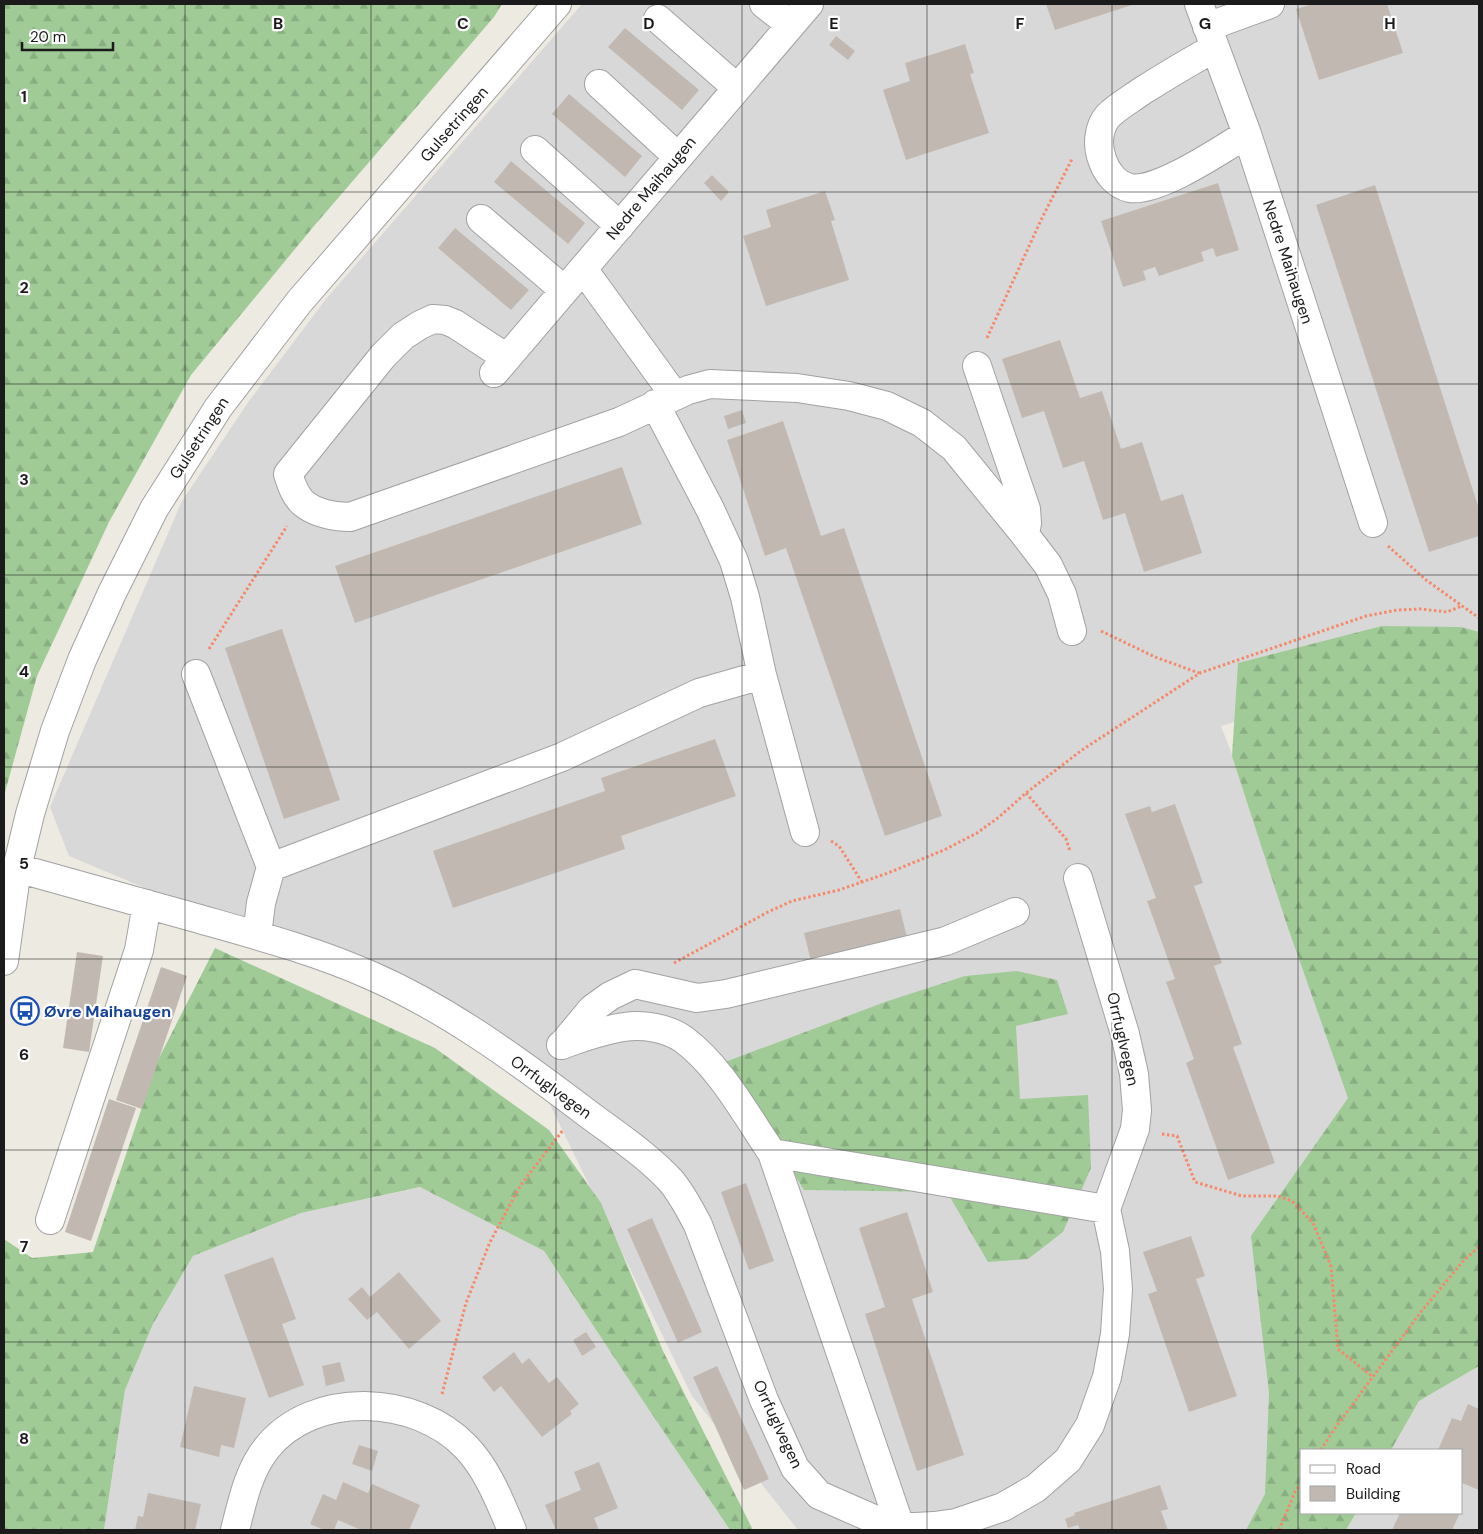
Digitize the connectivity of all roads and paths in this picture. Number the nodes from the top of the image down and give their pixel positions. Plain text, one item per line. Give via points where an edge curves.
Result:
1 (558, 4) edge
2 (764, 4) edge
3 (809, 4) edge
4 (1270, 4) edge
5 (658, 19) dead end
6 (791, 25) junction
7 (1207, 26) edge
8 (599, 84) dead end
9 (737, 88) junction
10 (1101, 128) junction
11 (1247, 134) junction
12 (536, 150) dead end
13 (678, 157) junction
14 (481, 219) dead end
15 (620, 226) junction
16 (582, 269) junction
17 (564, 290) junction
18 (977, 366) joint
19 (665, 400) junction
20 (302, 502) junction
21 (1373, 523) joint
22 (1026, 535) junction
23 (1462, 606) junction
24 (1479, 618) edge
25 (1072, 631) joint
26 (1200, 673) junction
27 (196, 674) joint
28 (762, 675) junction
29 (1026, 793) junction
30 (805, 832) joint
31 (271, 867) junction
32 (17, 868) junction
33 (1078, 878) joint
34 (862, 882) junction
35 (147, 904) junction
36 (1016, 912) dead end
37 (257, 935) junction
38 (4, 961) edge
39 (635, 984) junction
40 (562, 1045) junction
41 (535, 1074) junction
42 (580, 1108) junction
43 (1135, 1129) junction
44 (772, 1153) junction
45 (1106, 1210) junction
46 (50, 1220) dead end
47 (1479, 1247) edge
48 (1373, 1377) junction
49 (435, 1423) junction
50 (1322, 1449) edge
51 (1300, 1485) edge
52 (900, 1526) junction
53 (235, 1530) edge
54 (512, 1530) edge
55 (1279, 1530) edge

1 - 32 street, Gulsetringen via 299,302 189,451 154,509 82,660 55,731
2 - 6 street
3 - 6 street, Nedre Maihaugen
4 - 7 street
5 - 9 street
6 - 9 street, Nedre Maihaugen
7 - 10 street via 1185,64 1119,107
7 - 11 street, Nedre Maihaugen
8 - 13 street
9 - 13 street, Nedre Maihaugen
10 - 11 street via 1100,152 1104,166 1112,177 1130,188 1158,183
10 - 18 path via 1080,145 1068,164 1003,302
11 - 21 street, Nedre Maihaugen
12 - 15 street
13 - 15 street, Nedre Maihaugen
14 - 17 street
15 - 16 street, Nedre Maihaugen
16 - 17 street, Nedre Maihaugen
16 - 19 street
17 - 20 street, Nedre Maihaugen via 500,366 455,324 444,320 433,319 420,324 403,336 383,356 288,474
18 - 22 street via 1026,508
19 - 20 street via 618,422 350,517 318,511
19 - 22 street via 710,384 732,384 797,388 888,406 922,424 954,448
19 - 28 street via 734,561 746,597
20 - 27 path
21 - 23 path via 1390,550
22 - 25 street via 1052,573 1062,594
23 - 24 path
23 - 26 path via 1447,612 1397,610 1366,616
25 - 26 path via 1097,630 1155,657
26 - 29 path via 1082,750
27 - 31 street
28 - 30 street
28 - 31 street via 699,693 562,757
29 - 33 path via 1066,839
29 - 34 path via 976,833 944,850
30 - 34 path via 825,836 839,846
31 - 37 street via 261,903
32 - 35 street
32 - 38 street, Gulsetringen
33 - 43 street, Orrfuglvegen via 1125,1034 1134,1074
34 - 39 path via 776,908
35 - 37 street
35 - 46 street via 139,950
36 - 39 street via 946,941 726,994 696,998
37 - 41 street, Orrfuglvegen via 373,976 483,1038
39 - 40 street via 592,1009
40 - 41 street
40 - 44 street via 626,1026 665,1030 681,1038 702,1055
41 - 42 street, Orrfuglvegen
42 - 49 path via 520,1186 490,1242 466,1303
42 - 52 street, Orrfuglvegen via 651,1162 687,1204 698,1225 764,1400 795,1468 819,1495 876,1520
43 - 45 street, Orrfuglvegen
43 - 48 path via 1177,1136 1195,1182 1242,1196 1278,1196 1292,1201 1313,1223 1332,1266 1338,1349
44 - 45 street
44 - 52 street
45 - 52 street, Orrfuglvegen via 1115,1251 1115,1334 1107,1377 1090,1426 1068,1460 1036,1488 1002,1507 956,1523
47 - 48 path via 1464,1260 1420,1313
48 - 50 path
49 - 53 street via 407,1411 377,1406 343,1408 302,1421 286,1430 266,1450 252,1474
49 - 54 street via 467,1448 483,1468
51 - 55 path

